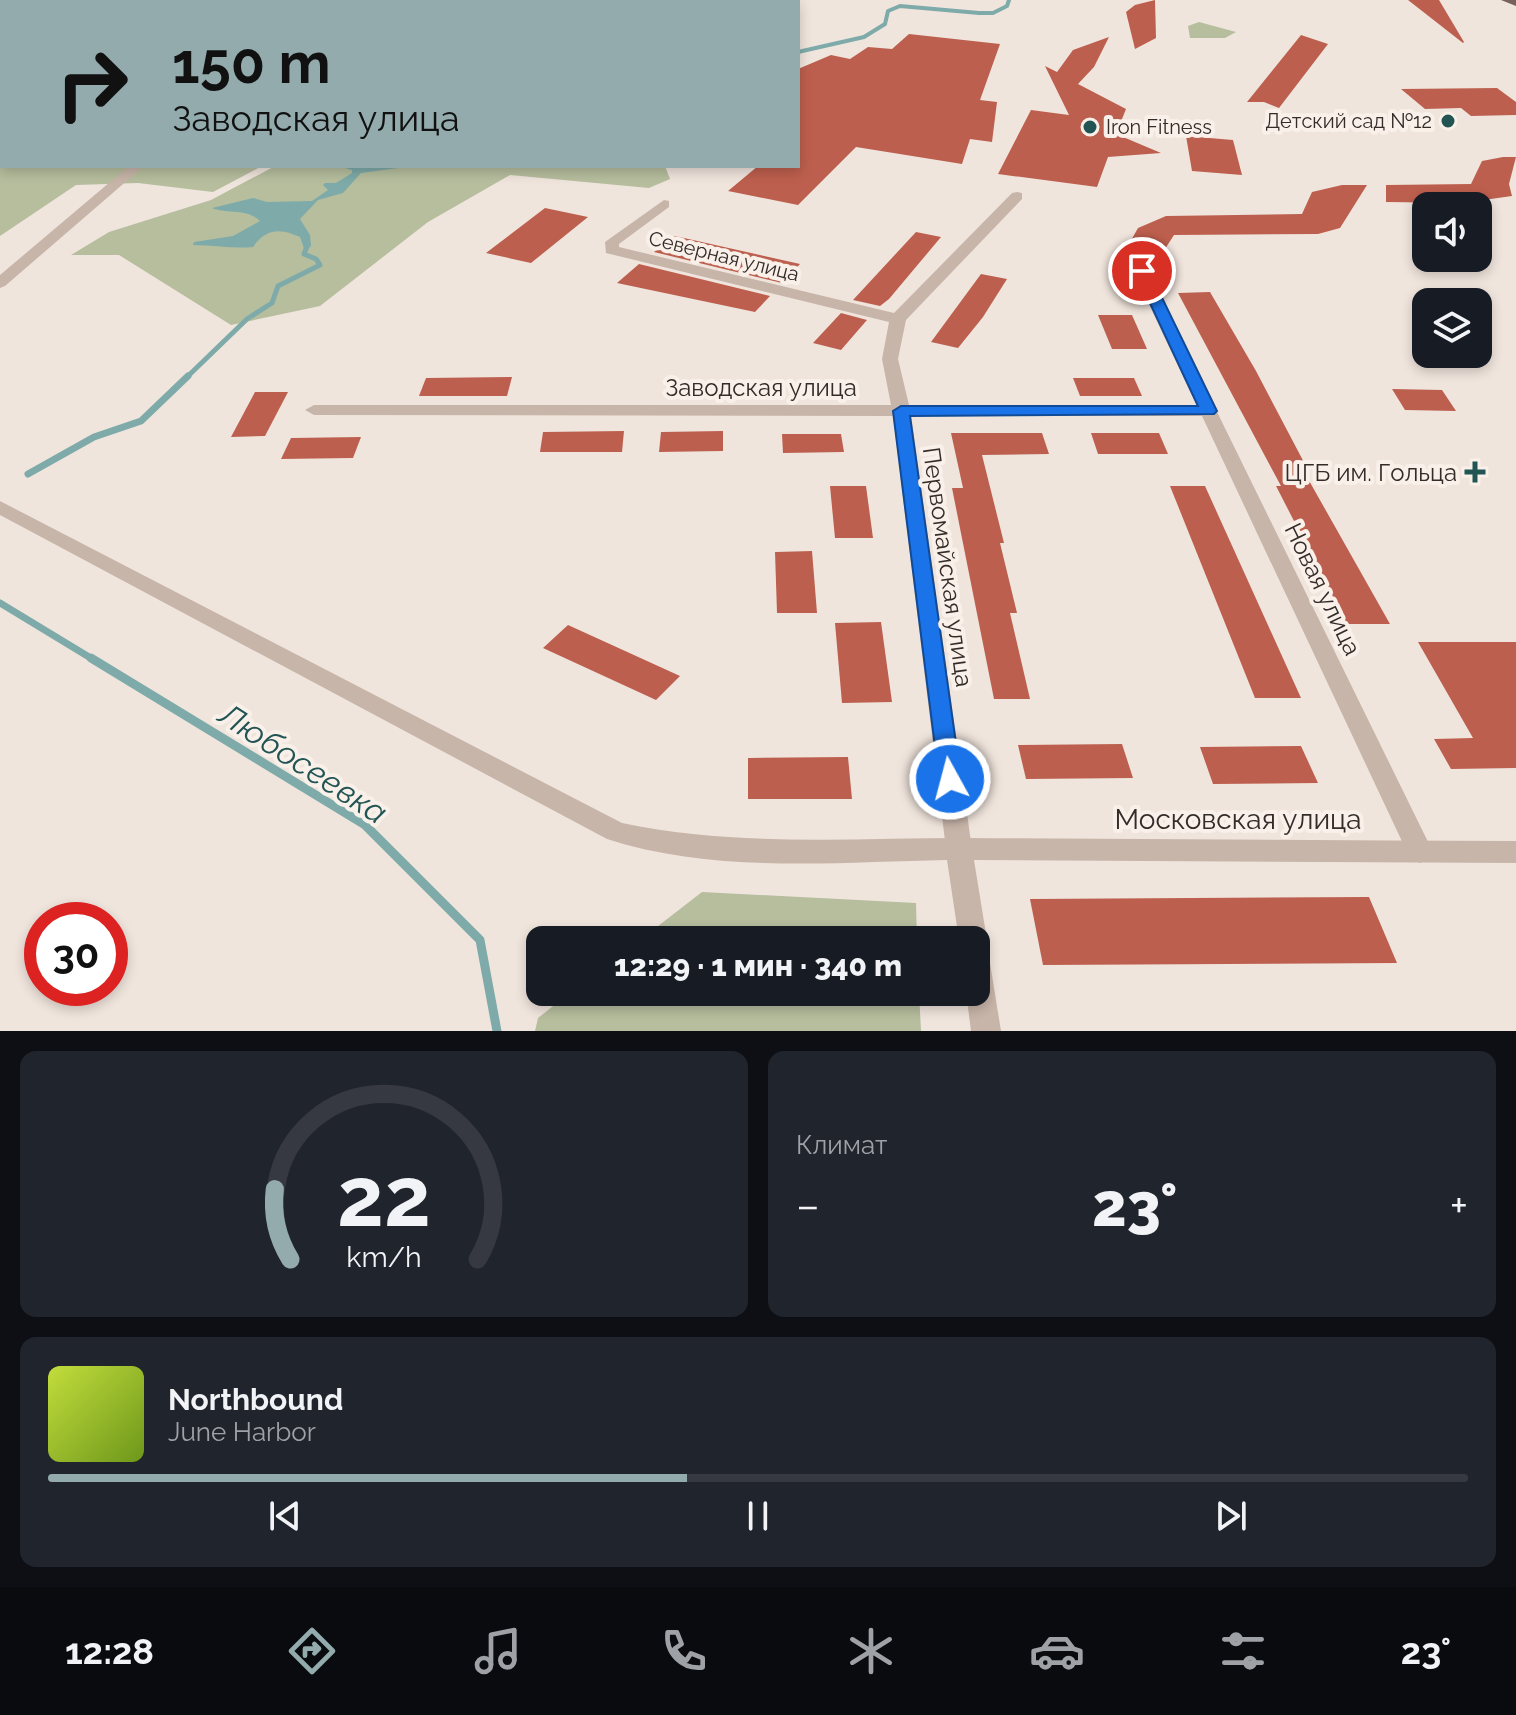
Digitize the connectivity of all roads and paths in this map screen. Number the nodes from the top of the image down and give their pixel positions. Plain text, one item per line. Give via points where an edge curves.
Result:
1 (1506, 0) edge
2 (1516, 3) edge
3 (135, 168) edge
4 (1017, 196) dead end
5 (664, 204) dead end
6 (1137, 262) dead end
7 (0, 283) edge
8 (898, 319) junction
9 (314, 410) dead end
10 (901, 411) junction
11 (1209, 411) junction
12 (0, 507) edge
13 (959, 849) junction
14 (1420, 852) junction
15 (1516, 852) edge
16 (971, 926) edge
17 (982, 1006) edge
18 (986, 1031) edge

1 - 2 main road
3 - 7 street
4 - 8 street
5 - 8 street, Северная улица via 612,242 611,250
6 - 11 street, Новая улица
8 - 10 street, Первомайская улица via 890,359
9 - 10 street, Заводская улица
10 - 11 street, Заводская улица
10 - 13 street, Первомайская улица
11 - 14 street, Новая улица
12 - 13 street, Московская улица via 616,832 677,845 768,852
13 - 14 street, Московская улица
13 - 16 street, Первомайская улица
14 - 15 street, Московская улица
17 - 18 street

